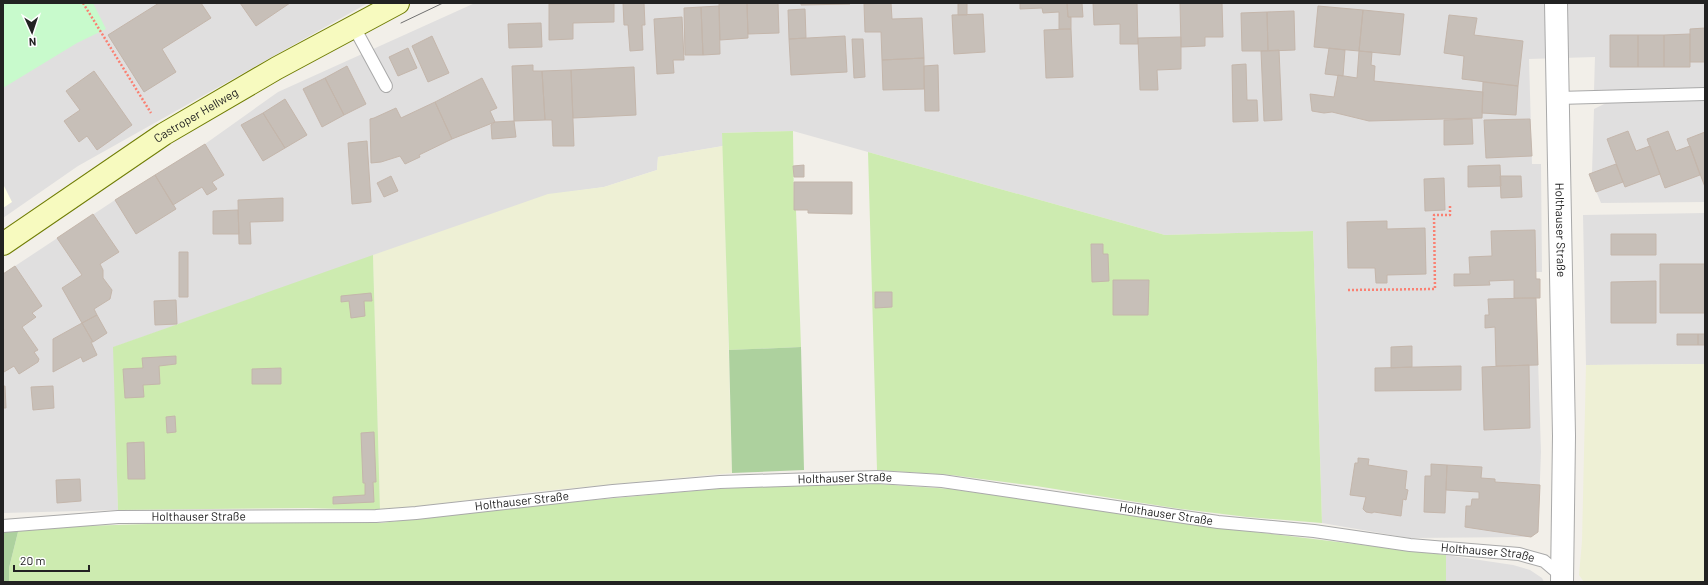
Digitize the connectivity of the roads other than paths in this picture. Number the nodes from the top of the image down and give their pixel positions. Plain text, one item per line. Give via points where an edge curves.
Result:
1 (398, 3) edge
2 (1556, 3) edge
3 (354, 27) junction
4 (386, 86) dead end
5 (1705, 94) edge
6 (1558, 98) junction
7 (3, 244) edge
8 (3, 526) edge
9 (1565, 580) edge

1 - 3 main road, Castroper Hellweg
2 - 6 street, Holthauser Straße
3 - 4 lane
3 - 7 main road, Castroper Hellweg via 277,68 164,134
5 - 6 lane
6 - 9 street, Holthauser Straße
8 - 9 lane, Holthauser Straße via 118,518 376,516 720,482 876,477 942,481 1218,522 1314,531 1410,545 1519,554 1544,561

